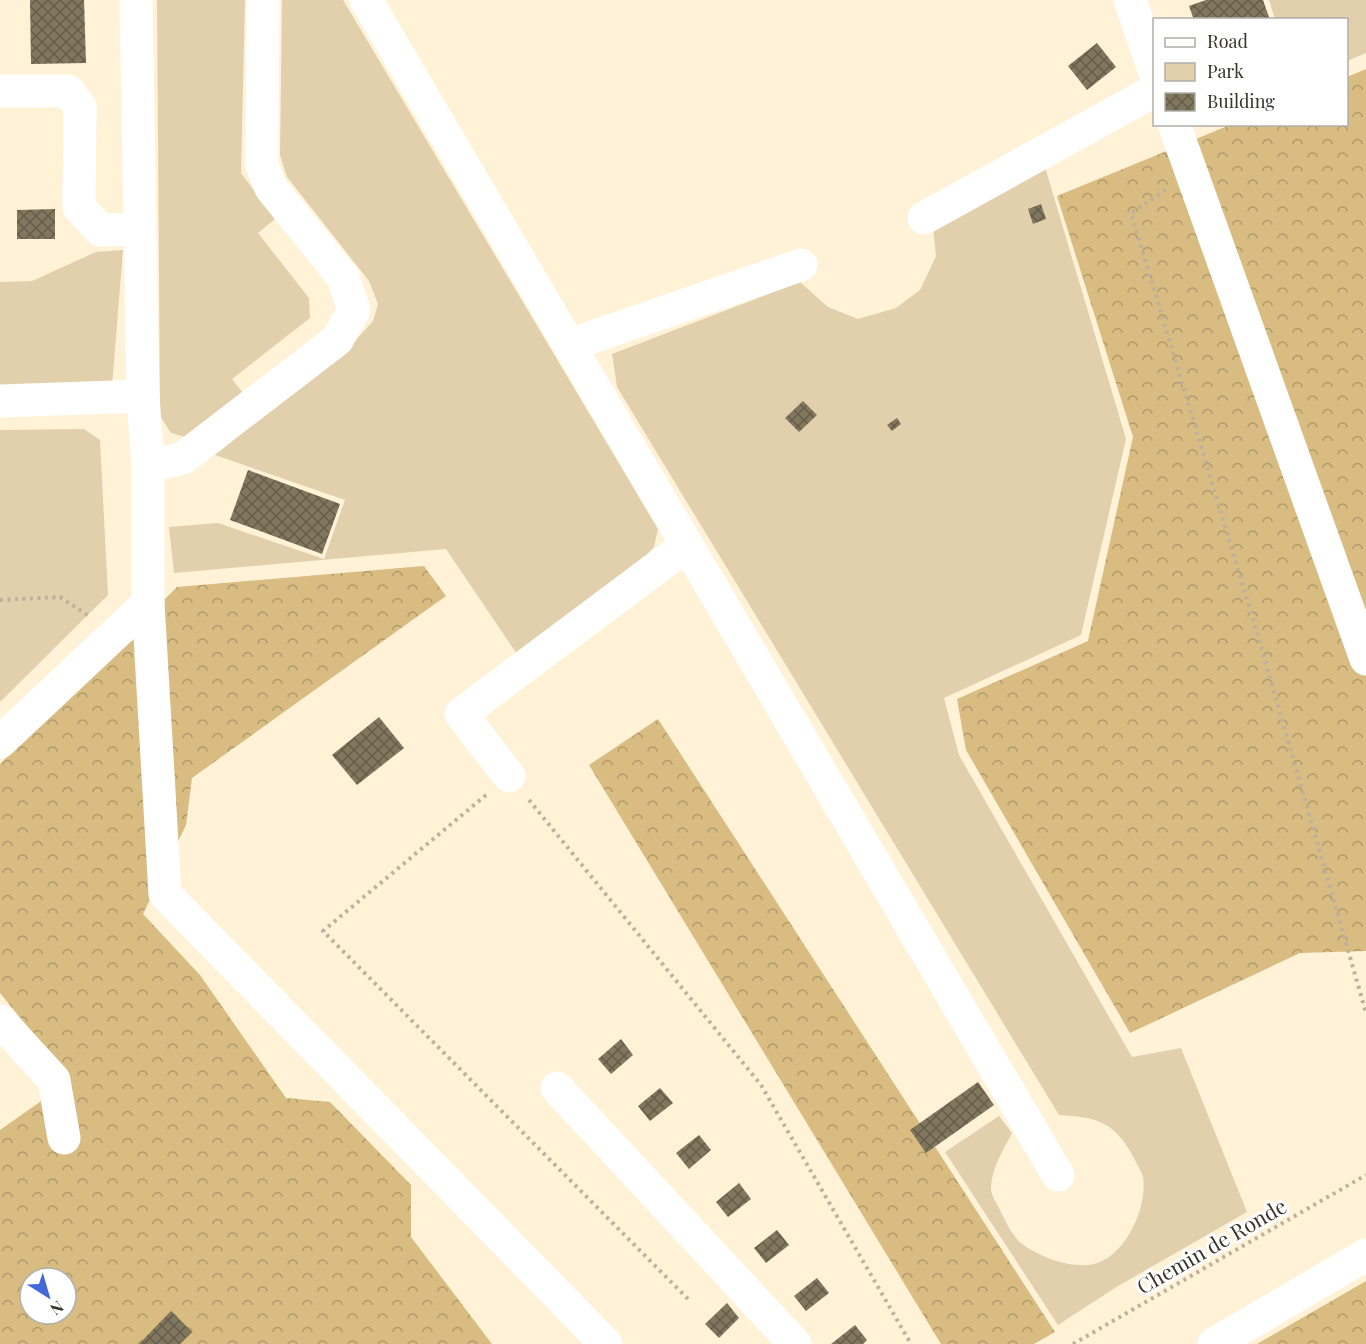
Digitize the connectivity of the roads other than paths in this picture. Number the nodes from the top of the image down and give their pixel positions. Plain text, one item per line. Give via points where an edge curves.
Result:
1 (136, 0) edge
2 (263, 0) edge
3 (366, 0) edge
4 (1130, 0) edge
5 (1153, 64) edge
6 (0, 91) edge
7 (1153, 92) edge
8 (1175, 126) edge
9 (924, 218) dead end
10 (140, 229) junction
11 (801, 265) dead end
12 (569, 345) junction
13 (143, 396) junction
14 (0, 401) edge
15 (147, 466) junction
16 (687, 545) junction
17 (148, 603) junction
18 (1366, 659) edge
19 (0, 742) edge
20 (509, 776) road end
21 (0, 1021) edge
22 (557, 1088) dead end
23 (64, 1138) dead end
24 (1058, 1175) dead end
25 (1366, 1255) edge
26 (606, 1344) edge
27 (795, 1344) edge
28 (1214, 1344) edge

1 - 10 street
2 - 15 street via 262,165 272,188 343,277 354,310 337,340 183,458
3 - 12 street
4 - 5 street
6 - 10 street via 68,91 80,107 79,207 100,230
7 - 9 street
8 - 18 street
10 - 13 street
11 - 12 street
12 - 16 street
13 - 14 street
13 - 15 street
15 - 17 street
16 - 20 street via 460,714
16 - 24 street
17 - 19 street
17 - 26 street via 165,894
21 - 23 street via 54,1080
22 - 27 street
25 - 28 street

